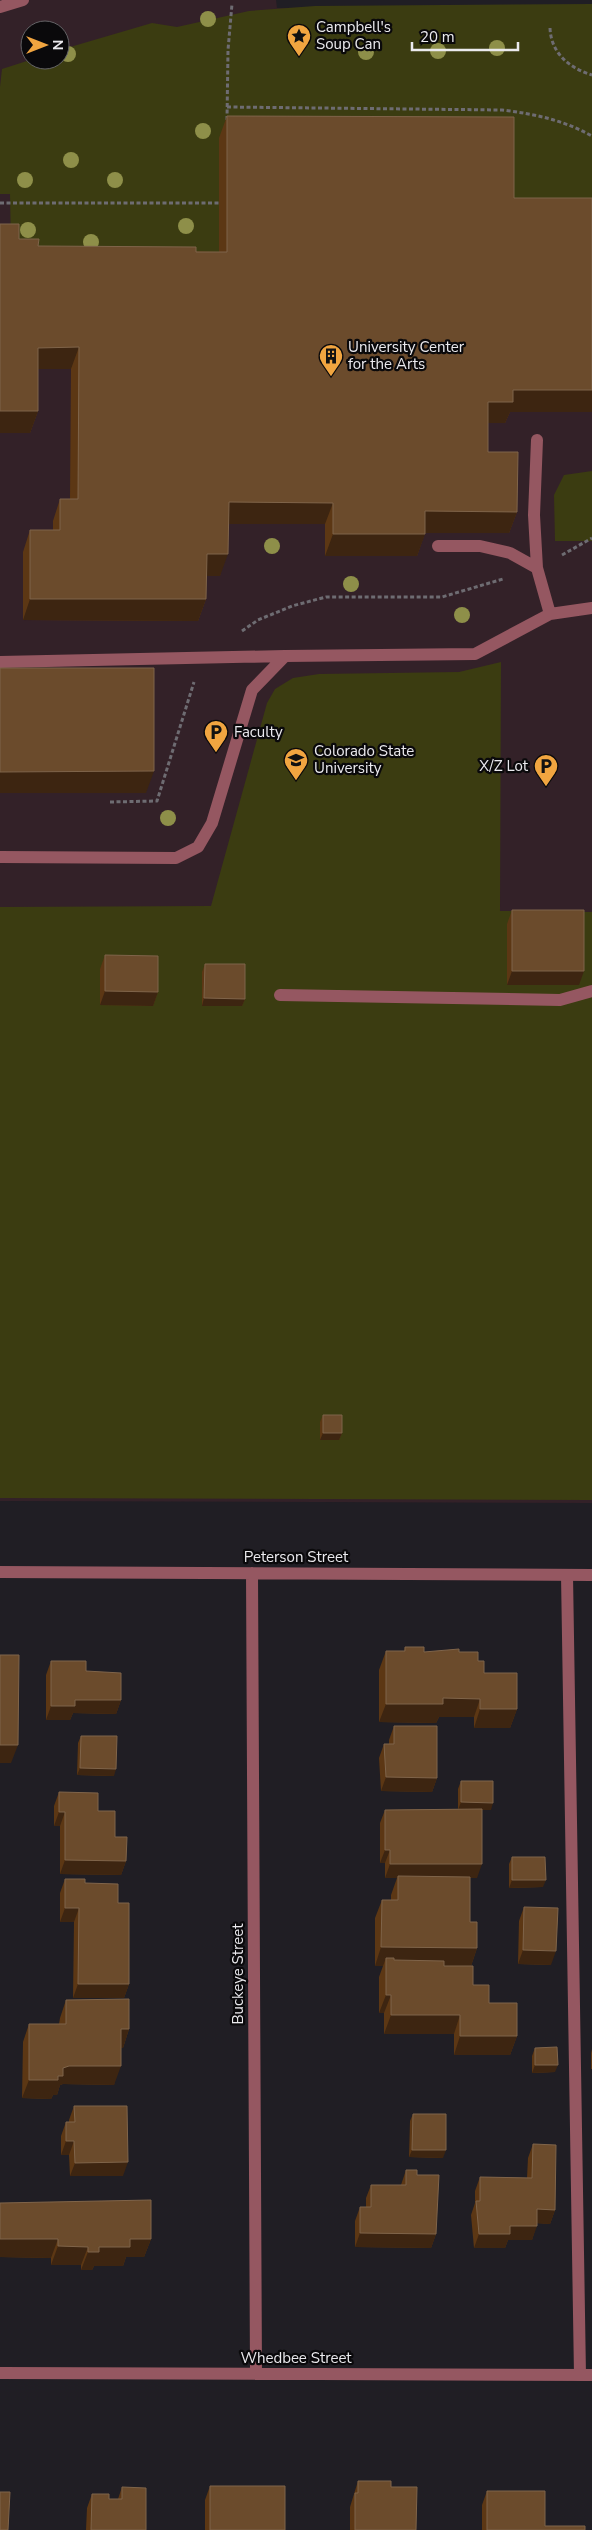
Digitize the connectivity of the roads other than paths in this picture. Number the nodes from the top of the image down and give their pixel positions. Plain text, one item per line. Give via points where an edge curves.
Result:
1 (23, 0) edge
2 (0, 7) edge
3 (537, 440) dead end
4 (438, 546) dead end
5 (537, 568) junction
6 (592, 608) edge
7 (550, 614) junction
8 (284, 656) junction
9 (0, 662) edge
10 (0, 858) edge
11 (592, 991) edge
12 (280, 995) dead end
13 (0, 1572) edge
14 (252, 1573) junction
15 (567, 1575) junction
16 (592, 1575) edge
17 (0, 2373) edge
18 (256, 2374) junction
19 (586, 2375) edge

1 - 2 street
3 - 5 street via 534,515
4 - 5 street via 480,546 510,553
5 - 7 street
6 - 7 street
7 - 8 street via 475,654
8 - 9 street
8 - 10 street via 252,690 212,823 198,847 176,858
11 - 12 street via 560,1000
13 - 14 street, Peterson Street
14 - 15 street, Peterson Street
14 - 18 street, Buckeye Street
15 - 16 street, Peterson Street
15 - 19 street
17 - 18 street, Whedbee Street
18 - 19 street, Whedbee Street

